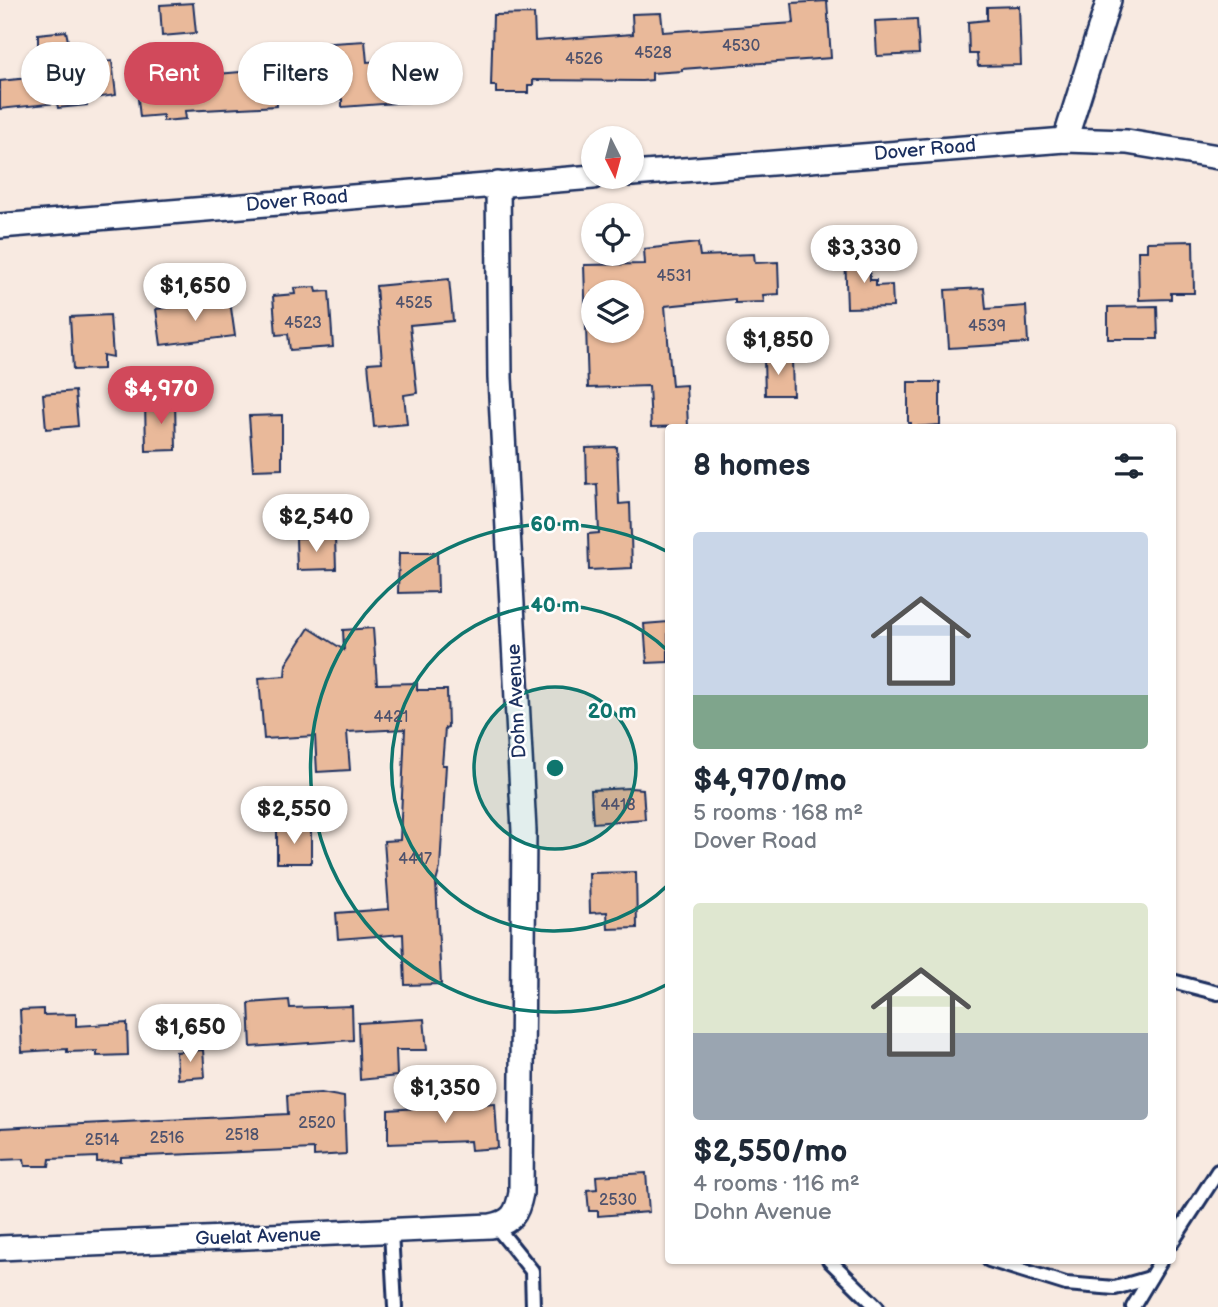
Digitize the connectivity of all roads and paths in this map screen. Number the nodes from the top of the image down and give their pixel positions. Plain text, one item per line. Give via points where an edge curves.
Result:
1 (1109, 0) edge
2 (1065, 140) junction
3 (1218, 158) edge
4 (644, 173) edge
5 (581, 178) edge
6 (498, 184) junction
7 (0, 226) edge
8 (1176, 982) edge
9 (1218, 993) edge
10 (1218, 1171) edge
11 (504, 1221) junction
12 (391, 1231) junction
13 (1176, 1236) edge
14 (0, 1248) edge
15 (833, 1264) edge
16 (1002, 1264) edge
17 (1159, 1264) edge
18 (1150, 1278) junction
19 (395, 1307) edge
20 (533, 1307) edge
21 (877, 1307) edge
22 (1133, 1307) edge

1 - 2 street
2 - 3 street, Dover Road via 1127,142
2 - 4 street, Dover Road
5 - 6 street, Dover Road
6 - 7 street, Dover Road
6 - 11 street, Dohn Avenue via 500,378 524,831 521,1193
8 - 9 lane
10 - 13 lane
11 - 12 street, Guelat Avenue
11 - 20 lane via 533,1271
12 - 14 street, Guelat Avenue
12 - 19 lane
15 - 21 lane
16 - 18 lane via 1066,1284 1115,1288
17 - 18 lane
18 - 22 lane

